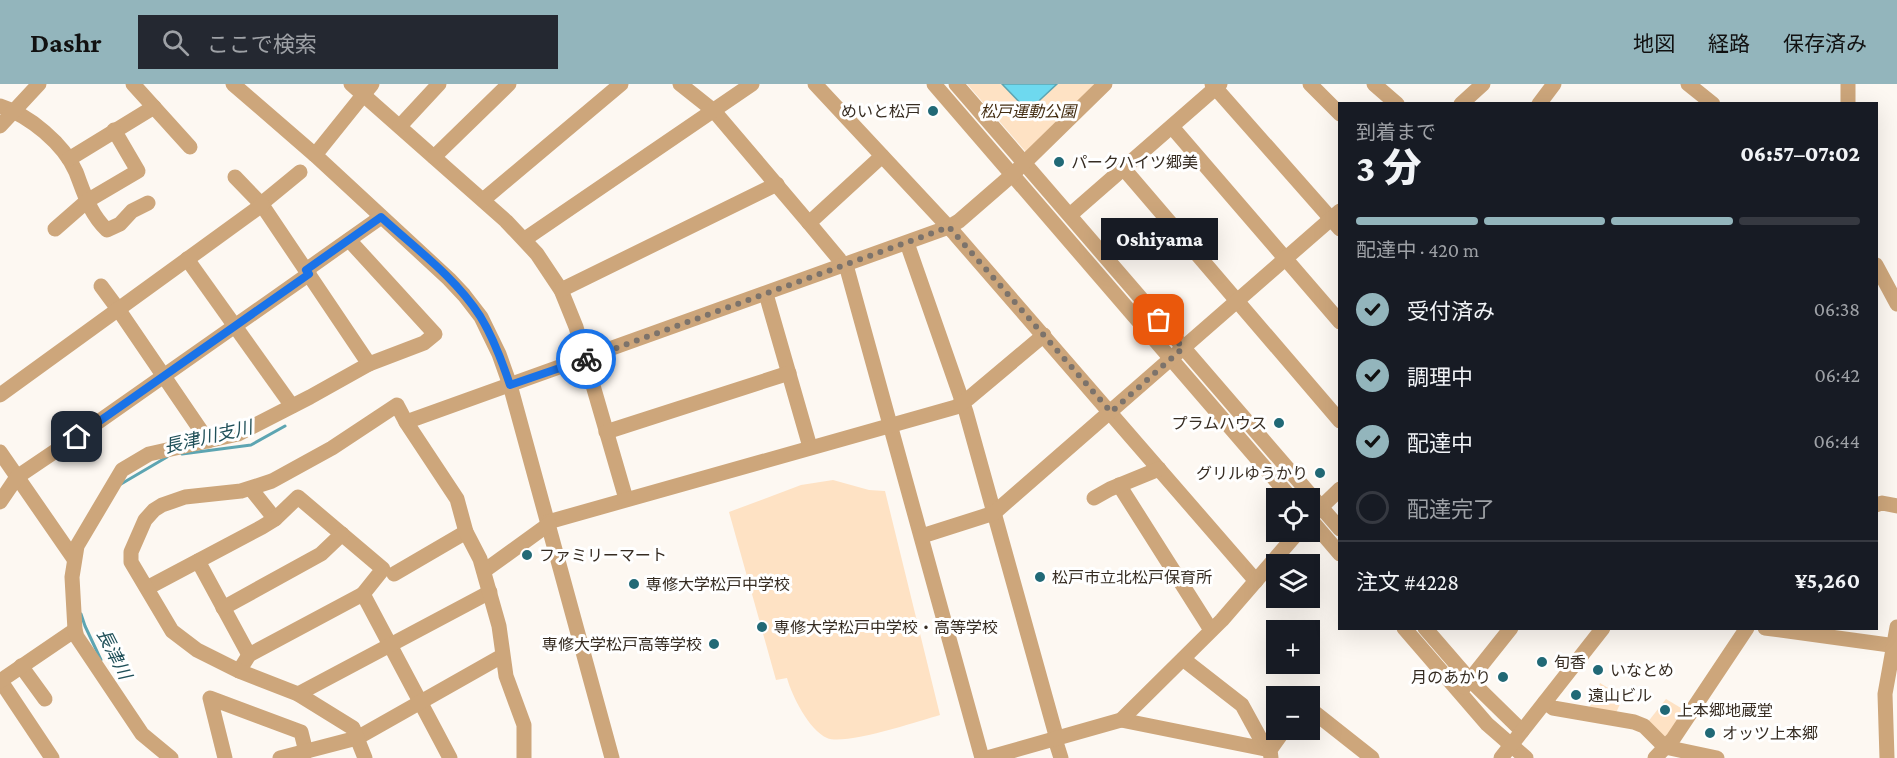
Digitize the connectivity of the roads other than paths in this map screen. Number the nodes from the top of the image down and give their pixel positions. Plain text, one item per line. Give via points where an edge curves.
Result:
1 (39, 84) edge
2 (133, 84) edge
3 (233, 84) edge
4 (351, 84) edge
5 (439, 84) edge
6 (509, 84) edge
7 (621, 84) edge
8 (680, 84) edge
9 (752, 84) edge
10 (815, 84) edge
11 (933, 84) edge
12 (956, 84) edge
13 (1105, 84) edge
14 (1310, 84) edge
15 (1374, 84) edge
16 (1483, 84) edge
17 (1554, 84) edge
18 (1688, 84) edge
19 (1848, 84) edge
20 (1216, 85) edge
21 (367, 89) edge
22 (1395, 102) edge
23 (1463, 102) edge
24 (1540, 102) edge
25 (1712, 102) edge
26 (1848, 102) edge
27 (154, 107) junction
28 (7, 108) edge
29 (714, 111) junction
30 (1338, 112) edge
31 (0, 126) edge
32 (400, 126) junction
33 (1172, 127) junction
34 (114, 130) junction
35 (190, 147) dead end
36 (315, 155) junction
37 (882, 156) junction
38 (434, 158) junction
39 (69, 159) junction
40 (1024, 162) junction
41 (1124, 169) junction
42 (300, 172) dead end
43 (1012, 175) junction
44 (235, 177) dead end
45 (777, 184) junction
46 (483, 200) junction
47 (87, 201) junction
48 (148, 203) dead end
49 (262, 205) junction
50 (381, 217) junction
51 (1073, 218) junction
52 (1336, 220) edge
53 (809, 223) junction
54 (949, 227) junction
55 (55, 229) dead end
56 (1063, 232) junction
57 (525, 239) junction
58 (349, 240) junction
59 (907, 243) junction
60 (1285, 258) junction
61 (187, 259) junction
62 (844, 266) junction
63 (308, 272) junction
64 (1886, 274) edge
65 (101, 286) dead end
66 (561, 290) junction
67 (766, 294) junction
68 (1238, 301) junction
69 (1897, 304) edge
70 (118, 309) junction
71 (1338, 320) edge
72 (235, 326) junction
73 (1044, 335) junction
74 (1183, 348) junction
75 (585, 359) junction
76 (1171, 359) junction
77 (369, 364) junction
78 (789, 373) junction
79 (164, 377) junction
80 (510, 385) junction
81 (0, 395) edge
82 (962, 403) junction
83 (292, 406) junction
84 (1111, 412) junction
85 (1338, 419) edge
86 (406, 422) junction
87 (891, 425) junction
88 (606, 432) junction
89 (208, 441) junction
90 (810, 447) junction
91 (0, 452) edge
92 (1159, 469) junction
93 (17, 477) junction
94 (1119, 485) junction
95 (1282, 488) edge
96 (1304, 488) edge
97 (251, 489) junction
98 (1338, 491) edge
99 (1094, 498) dead end
100 (626, 499) junction
101 (0, 502) edge
102 (1320, 507) joint
103 (994, 513) junction
104 (275, 519) junction
105 (548, 523) junction
106 (1338, 527) edge
107 (1320, 531) edge
108 (466, 532) junction
109 (342, 534) junction
110 (922, 536) junction
111 (1290, 542) edge
112 (1338, 552) edge
113 (74, 559) junction
114 (198, 561) junction
115 (484, 571) junction
116 (393, 574) dead end
117 (1256, 581) junction
118 (147, 588) junction
119 (489, 592) junction
120 (363, 594) junction
121 (223, 608) junction
122 (1897, 627) edge
123 (75, 630) junction
124 (1210, 630) junction
125 (1406, 630) edge
126 (1427, 630) edge
127 (1508, 630) edge
128 (1601, 630) edge
129 (1746, 630) edge
130 (1780, 630) edge
131 (1895, 645) edge
132 (390, 646) junction
133 (249, 655) junction
134 (502, 656) junction
135 (1183, 659) junction
136 (21, 666) junction
137 (239, 671) junction
138 (0, 680) edge
139 (1470, 680) junction
140 (1459, 693) junction
141 (298, 694) junction
142 (45, 699) dead end
143 (420, 702) junction
144 (1545, 702) junction
145 (1320, 717) edge
146 (1121, 720) junction
147 (1522, 731) junction
148 (357, 738) junction
149 (1056, 739) junction
150 (306, 752) junction
151 (1269, 752) edge
152 (1506, 752) edge
153 (1660, 752) edge
154 (52, 758) edge
155 (171, 758) edge
156 (225, 758) edge
157 (280, 758) edge
158 (365, 758) edge
159 (450, 758) edge
160 (524, 758) edge
161 (612, 758) edge
162 (984, 758) edge
163 (1061, 758) edge
164 (1372, 758) edge
165 (1526, 758) edge
166 (1717, 758) edge
167 (1887, 758) edge

1 - 28 street
2 - 27 street
3 - 36 street
4 - 21 street
5 - 32 street
6 - 38 street
7 - 46 street
8 - 29 street
9 - 29 street
10 - 37 street
11 - 43 street
12 - 40 street
13 - 40 street
14 - 30 street
15 - 22 street
16 - 23 street
17 - 24 street
18 - 25 street
19 - 26 street
20 - 33 street
20 - 52 street
21 - 32 street
21 - 36 street
27 - 34 street
27 - 35 street
28 - 31 street
28 - 39 street via 54,140
29 - 45 street
29 - 57 street
32 - 38 street
33 - 41 street
33 - 60 street
34 - 39 street
34 - 47 street via 138,171
36 - 50 street
37 - 53 street
37 - 54 street
38 - 46 street
39 - 47 street
40 - 43 street
40 - 51 street
41 - 51 street
41 - 68 street
42 - 49 street
43 - 54 street
43 - 56 street
44 - 49 street
45 - 53 street
45 - 66 street
46 - 57 street
47 - 48 street via 106,230
47 - 55 street
49 - 61 street
49 - 63 street
50 - 58 street
50 - 80 street via 449,279 474,308 492,339
51 - 56 street
51 - 74 street
52 - 60 street
53 - 62 street
54 - 59 street
54 - 73 street
56 - 76 street
57 - 66 street
58 - 63 street
58 - 77 street via 435,334 423,343
59 - 62 street
59 - 82 street
60 - 68 street
60 - 71 street
61 - 70 street
61 - 72 street
62 - 67 street
62 - 87 street
63 - 72 street
63 - 77 street
64 - 69 street
65 - 70 street
66 - 75 street
67 - 75 street
67 - 78 street
68 - 74 street
68 - 85 street
70 - 79 street
70 - 81 street
72 - 79 street
72 - 83 street
73 - 82 street
73 - 84 street
74 - 76 street
74 - 96 street
75 - 80 street
75 - 88 street
76 - 84 street
76 - 95 street
77 - 83 street
78 - 88 street
78 - 90 street
79 - 89 street
79 - 93 street
80 - 86 street
80 - 105 street
82 - 87 street
82 - 103 street
83 - 89 street via 238,434
84 - 92 street
84 - 103 street
86 - 97 street via 396,405 332,448
86 - 108 street via 457,499
87 - 90 street
87 - 110 street
88 - 100 street
89 - 113 street via 149,454 122,470 77,546
90 - 100 street
91 - 93 street
92 - 94 street
92 - 117 street
93 - 101 street
93 - 113 street
94 - 99 street
94 - 124 street
97 - 104 street
97 - 118 street via 185,497 154,510 145,520 131,552 131,562
98 - 102 street
100 - 105 street
102 - 106 street
103 - 110 street
103 - 149 street
104 - 109 street via 298,497
104 - 114 street
105 - 115 street
105 - 161 street
107 - 112 street
108 - 115 street
108 - 116 street
109 - 120 street via 383,569
109 - 121 street via 321,554
110 - 162 street
111 - 117 street
113 - 123 street
114 - 118 street
114 - 121 street
115 - 119 street
117 - 124 street
118 - 137 street via 172,631 197,650
119 - 132 street
119 - 134 street via 500,626
120 - 132 street
120 - 133 street
121 - 133 street
122 - 131 street
123 - 136 street
123 - 155 street via 142,734
124 - 135 street
125 - 140 street
126 - 139 street
127 - 139 street
128 - 144 street
129 - 153 street
130 - 131 street
131 - 167 street via 1886,694
132 - 141 street
132 - 143 street
133 - 137 street
134 - 143 street
134 - 160 street via 524,725
135 - 146 street
135 - 151 street via 1242,705
136 - 138 street
136 - 142 street
137 - 141 street
138 - 154 street
139 - 140 street
139 - 147 street
140 - 152 street
141 - 148 street via 353,728
143 - 148 street
143 - 159 street
144 - 147 street
144 - 153 street via 1553,708 1644,726
145 - 164 street
146 - 149 street
146 - 151 street
147 - 152 street
148 - 150 street
148 - 158 street
149 - 162 street
149 - 163 street
150 - 156 street via 301,732 210,698
150 - 157 street
152 - 165 street
153 - 166 street

